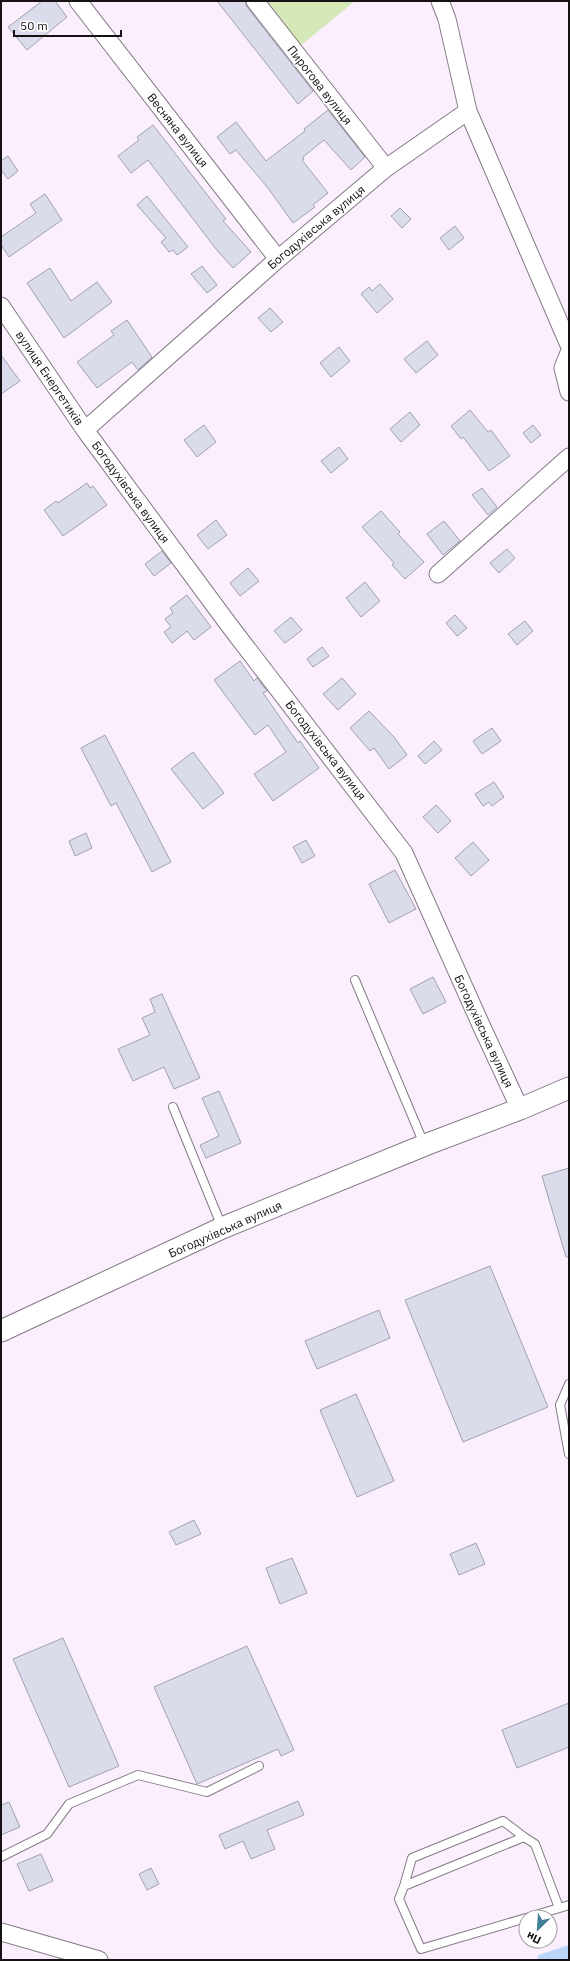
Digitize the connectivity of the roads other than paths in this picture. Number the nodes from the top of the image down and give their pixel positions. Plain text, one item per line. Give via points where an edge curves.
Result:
1 (78, 1) edge
2 (255, 1) edge
3 (440, 1) edge
4 (468, 110) junction
5 (386, 168) junction
6 (278, 259) junction
7 (1, 306) edge
8 (569, 344) edge
9 (569, 353) edge
10 (569, 392) edge
11 (85, 430) junction
12 (569, 457) edge
13 (438, 574) dead end
14 (355, 980) dead end
15 (569, 1088) edge
16 (173, 1107) dead end
17 (520, 1109) junction
18 (425, 1145) junction
19 (222, 1228) junction
20 (1, 1331) edge
21 (569, 1384) edge
22 (569, 1454) edge
23 (259, 1766) dead end
24 (524, 1837) junction
25 (1, 1857) edge
26 (404, 1886) junction
27 (569, 1905) edge
28 (559, 1908) junction
29 (555, 1909) edge
30 (518, 1920) edge
31 (1, 1932) edge
32 (99, 1960) edge

1 - 6 street, Весняна вулиця
2 - 5 street, Пирогова вулиця
3 - 4 street via 447,19
4 - 5 street, Богодухівська вулиця
4 - 8 street
5 - 6 street, Богодухівська вулиця
6 - 11 street, Богодухівська вулиця
7 - 11 street, вулиця Енергетиків
9 - 10 street via 563,368
11 - 17 street, Богодухівська вулиця via 229,625 404,852
12 - 13 street
14 - 18 lane
15 - 17 street, Богодухівська вулиця
16 - 19 lane
17 - 18 street, Богодухівська вулиця
18 - 19 street, Богодухівська вулиця
19 - 20 street, Богодухівська вулиця
21 - 22 lane via 560,1405
23 - 25 lane via 207,1792 138,1774 70,1804 47,1834
24 - 26 lane
24 - 26 lane via 503,1821 412,1858
24 - 28 lane via 535,1844
26 - 30 lane via 399,1899 421,1949
27 - 28 lane
28 - 29 lane
31 - 32 street

